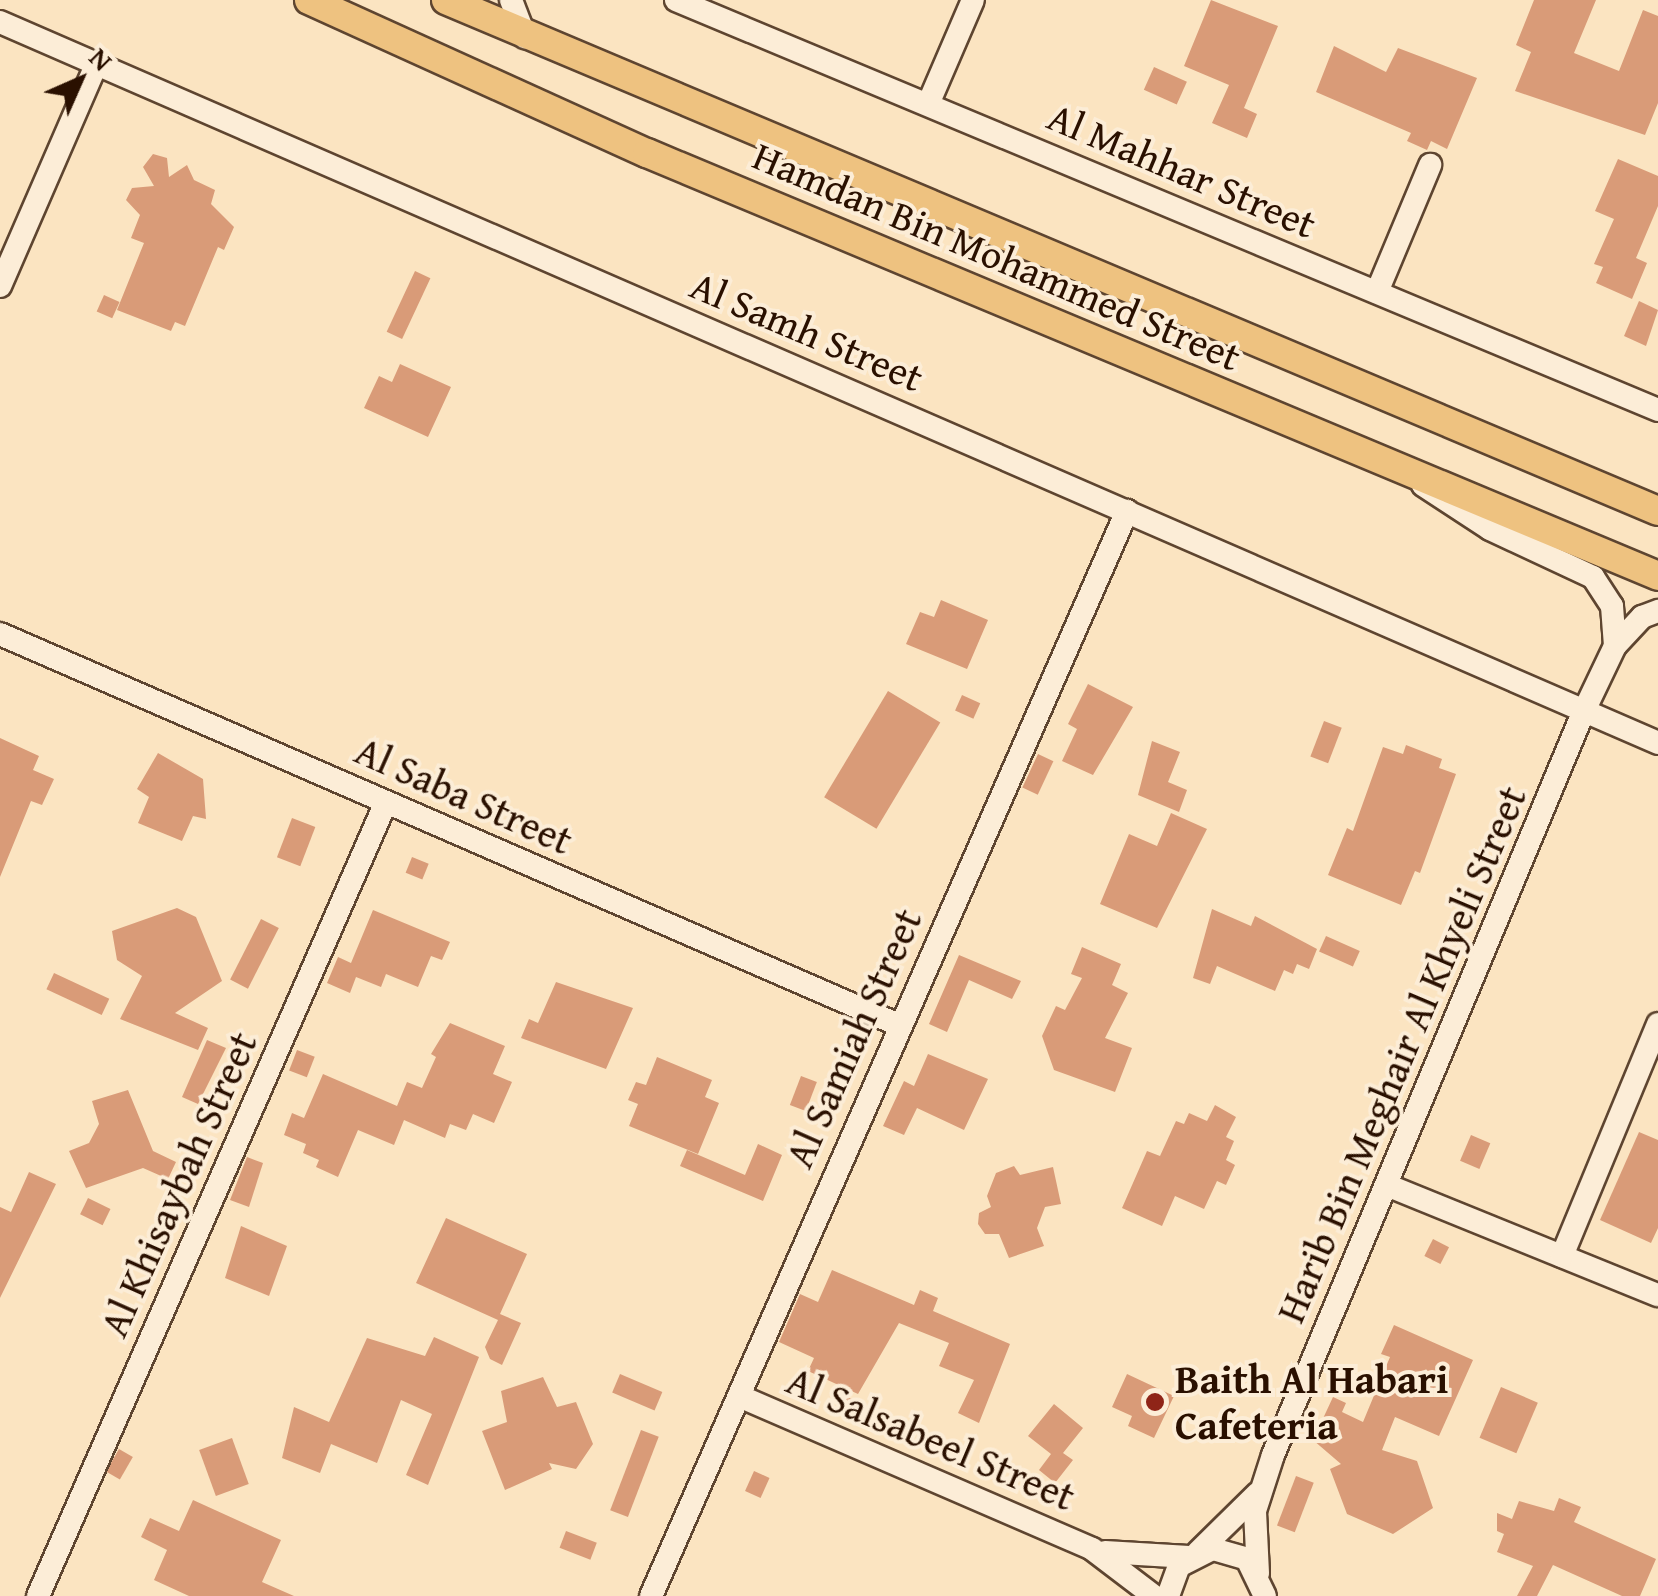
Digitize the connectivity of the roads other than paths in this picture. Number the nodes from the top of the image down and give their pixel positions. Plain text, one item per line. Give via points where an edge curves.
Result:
1 (309, 0) edge
2 (512, 0) edge
3 (676, 0) edge
4 (973, 0) edge
5 (454, 1) edge
6 (0, 22) edge
7 (525, 37) junction
8 (97, 63) junction
9 (929, 102) junction
10 (1430, 166) dead end
11 (0, 286) edge
12 (1377, 292) junction
13 (1658, 410) edge
14 (1400, 468) junction
15 (1127, 511) junction
16 (1658, 511) edge
17 (1658, 576) edge
18 (1658, 611) edge
19 (0, 634) edge
20 (1614, 646) junction
21 (1583, 714) junction
22 (1658, 743) edge
23 (386, 802) junction
24 (1658, 1024) edge
25 (899, 1025) junction
26 (1389, 1186) junction
27 (1562, 1256) junction
28 (1658, 1295) edge
29 (739, 1396) junction
30 (1259, 1491) junction
31 (1092, 1549) junction
32 (1192, 1555) junction
33 (1264, 1586) edge
34 (38, 1596) edge
35 (651, 1596) edge
36 (1154, 1596) edge
37 (1168, 1596) edge

1 - 14 main road, Hamdan Bin Mohammed Street via 647,153
2 - 7 street
3 - 9 street, Al Mahhar Street
4 - 9 street
5 - 7 main road, Hamdan Bin Mohammed Street
6 - 8 street, Al Samh Street
7 - 16 main road, Hamdan Bin Mohammed Street
8 - 11 street
8 - 15 street, Al Samh Street
9 - 12 street, Al Mahhar Street
10 - 12 street
12 - 13 street, Al Mahhar Street
14 - 17 main road, Hamdan Bin Mohammed Street
14 - 20 street via 1490,529 1593,577 1612,606
15 - 21 street, Al Samh Street
15 - 25 street, Al Samiah Street
18 - 20 street, Harib Bin Meghair Al Khyeli Street via 1642,617
19 - 23 street, Al Saba Street
20 - 21 street, Harib Bin Meghair Al Khyeli Street
21 - 22 street, Al Samh Street
21 - 26 street, Harib Bin Meghair Al Khyeli Street
23 - 25 street, Al Saba Street
23 - 34 street, Al Khisaybah Street
24 - 27 street
25 - 29 street, Al Samiah Street
26 - 27 street
26 - 30 street, Harib Bin Meghair Al Khyeli Street
27 - 28 street
29 - 31 street, Al Salsabeel Street
29 - 35 street, Al Samiah Street
30 - 32 street, Harib Bin Meghair Al Khyeli Street via 1232,1526
30 - 33 street, Harib Bin Meghair Al Khyeli Street via 1254,1532
31 - 32 street, Al Salsabeel Street
31 - 36 street, Al Salsabeel Street
32 - 33 street, Al Salsabeel Street via 1231,1551
32 - 37 street via 1172,1577

